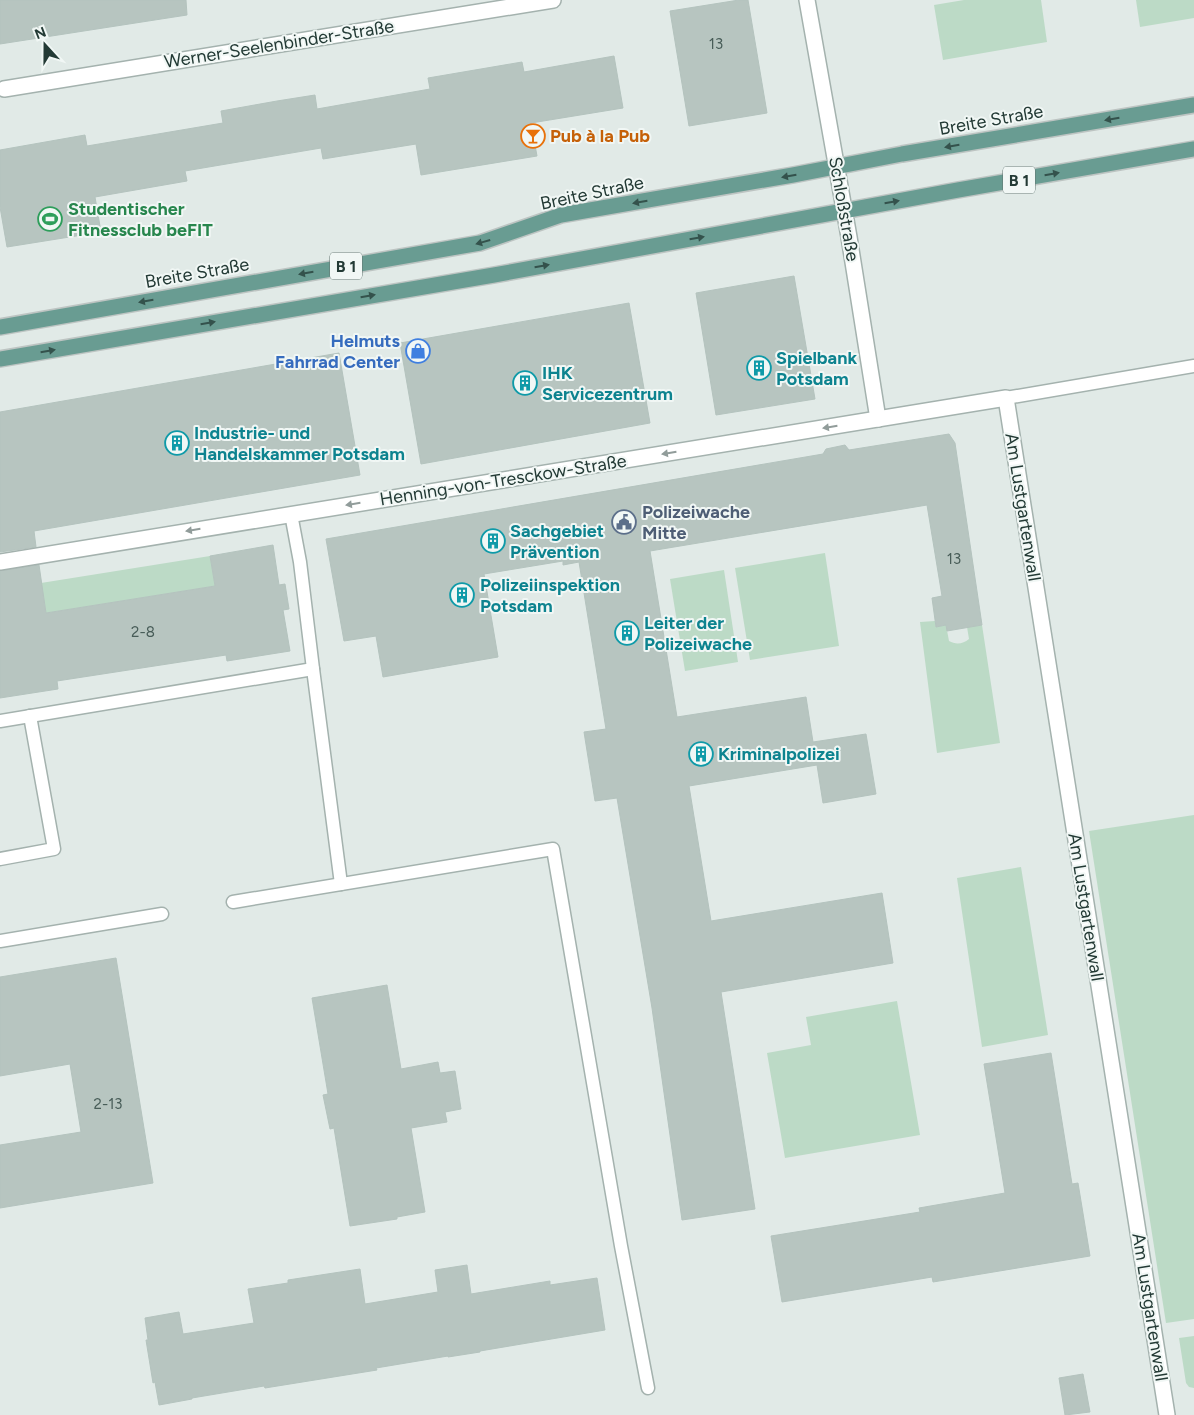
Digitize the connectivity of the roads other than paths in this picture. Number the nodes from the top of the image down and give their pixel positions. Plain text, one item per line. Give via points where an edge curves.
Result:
1 (553, 0) edge
2 (807, 0) edge
3 (2, 89) edge
4 (1194, 105) edge
5 (1194, 150) edge
6 (836, 166) junction
7 (844, 211) junction
8 (0, 326) edge
9 (0, 359) edge
10 (1194, 366) edge
11 (1006, 398) junction
12 (878, 419) junction
13 (291, 514) junction
14 (0, 562) edge
15 (313, 669) junction
16 (30, 716) junction
17 (0, 721) edge
18 (0, 859) edge
19 (341, 884) junction
20 (233, 902) dead end
21 (162, 914) dead end
22 (0, 941) edge
23 (648, 1388) dead end
24 (1167, 1415) edge

1 - 3 street, Werner-Seelenbinder-Straße
2 - 6 street, Schloßstraße
4 -> 6 main road, Breite Straße / B 1
7 -> 5 main road, B 1
6 - 7 street, Schloßstraße
6 -> 8 main road, Breite Straße / B 1 via 561,215 480,243
9 -> 7 main road, B 1 via 494,275
7 - 12 street, Schloßstraße
10 - 11 lane
11 - 12 street, Henning-von-Tresckow-Straße
11 - 24 street, Am Lustgartenwall
12 -> 13 street, Henning-von-Tresckow-Straße
13 -> 14 street, Henning-von-Tresckow-Straße
13 - 15 lane
15 - 16 lane
15 - 19 lane
16 - 17 lane
16 - 18 lane via 54,849
19 - 20 lane
19 - 23 lane via 552,850
21 - 22 lane

